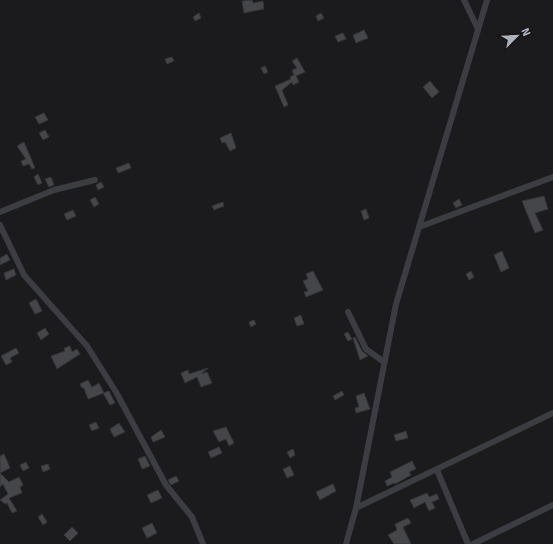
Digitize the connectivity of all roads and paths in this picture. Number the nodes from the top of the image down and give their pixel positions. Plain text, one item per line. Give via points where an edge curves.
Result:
1 (464, 0) edge
2 (487, 0) edge
3 (478, 29) junction
4 (553, 177) edge
5 (95, 180) dead end
6 (0, 212) edge
7 (0, 226) edge
8 (419, 227) junction
9 (348, 312) dead end
10 (384, 362) junction
11 (553, 413) edge
12 (437, 470) junction
13 (553, 505) edge
14 (356, 508) junction
15 (203, 544) edge
16 (346, 544) edge
17 (468, 544) edge
18 (473, 544) edge

1 - 3 street
2 - 3 street
3 - 8 street
4 - 8 street
5 - 6 street via 54,190
7 - 15 street via 24,275 87,346 116,392 166,486 192,516
8 - 10 street via 396,304
9 - 10 street via 366,349
10 - 14 street
11 - 12 street
12 - 14 street
12 - 17 street
13 - 18 street
14 - 16 street

